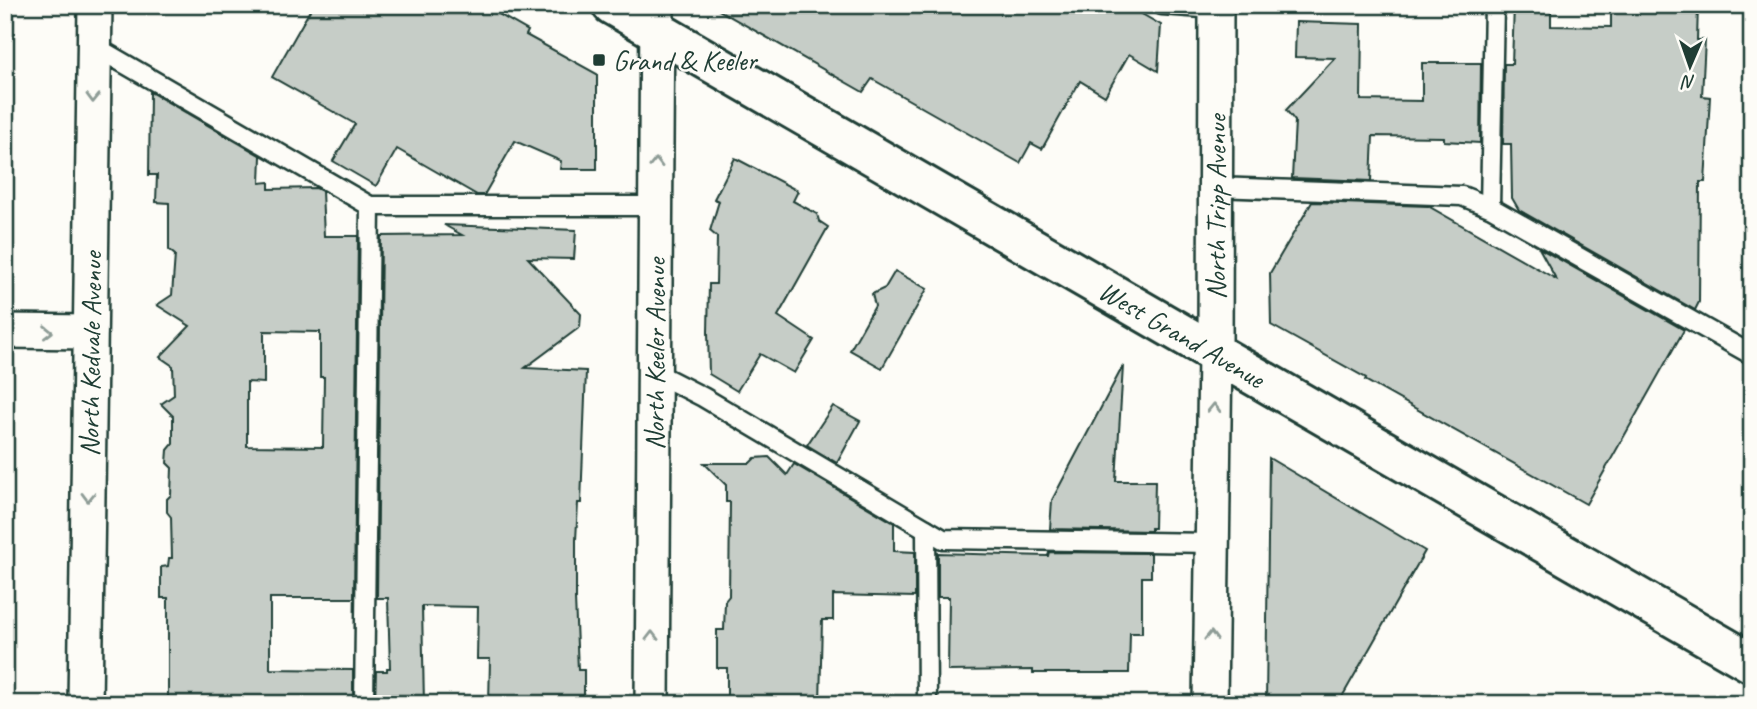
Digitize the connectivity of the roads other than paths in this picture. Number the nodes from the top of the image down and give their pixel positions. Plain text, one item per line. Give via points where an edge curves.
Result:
1 (94, 5) edge
2 (612, 5) edge
3 (1162, 5) edge
4 (1494, 5) edge
5 (1216, 7) edge
6 (657, 19) edge
7 (94, 46) junction
8 (1215, 187) junction
9 (370, 206) junction
10 (655, 206) junction
11 (1490, 207) junction
12 (5, 331) edge
13 (90, 332) junction
14 (1215, 353) junction
15 (1752, 355) edge
16 (654, 372) junction
17 (926, 529) junction
18 (1213, 543) junction
19 (1752, 663) edge
20 (85, 704) edge
21 (364, 704) edge
22 (652, 704) edge
23 (927, 704) edge
24 (1210, 704) edge

1 - 7 street, North Kedvale Avenue
2 - 6 main road, West Grand Avenue
3 - 5 lane
4 - 11 lane
5 - 8 street, North Tripp Avenue
10 -> 6 street, North Keeler Avenue
6 - 14 main road, West Grand Avenue
7 - 9 lane
7 -> 13 street, North Kedvale Avenue
8 - 11 lane via 1462,196
8 - 14 street, North Tripp Avenue
9 - 10 lane
9 - 21 lane
10 - 16 street, North Keeler Avenue
11 - 15 lane
12 -> 13 street
13 -> 20 street, North Kedvale Avenue
18 -> 14 street, North Tripp Avenue
14 - 19 main road, West Grand Avenue
16 - 17 lane
22 -> 16 street, North Keeler Avenue
17 - 18 lane via 943,539
17 - 23 lane
24 -> 18 street, North Tripp Avenue

